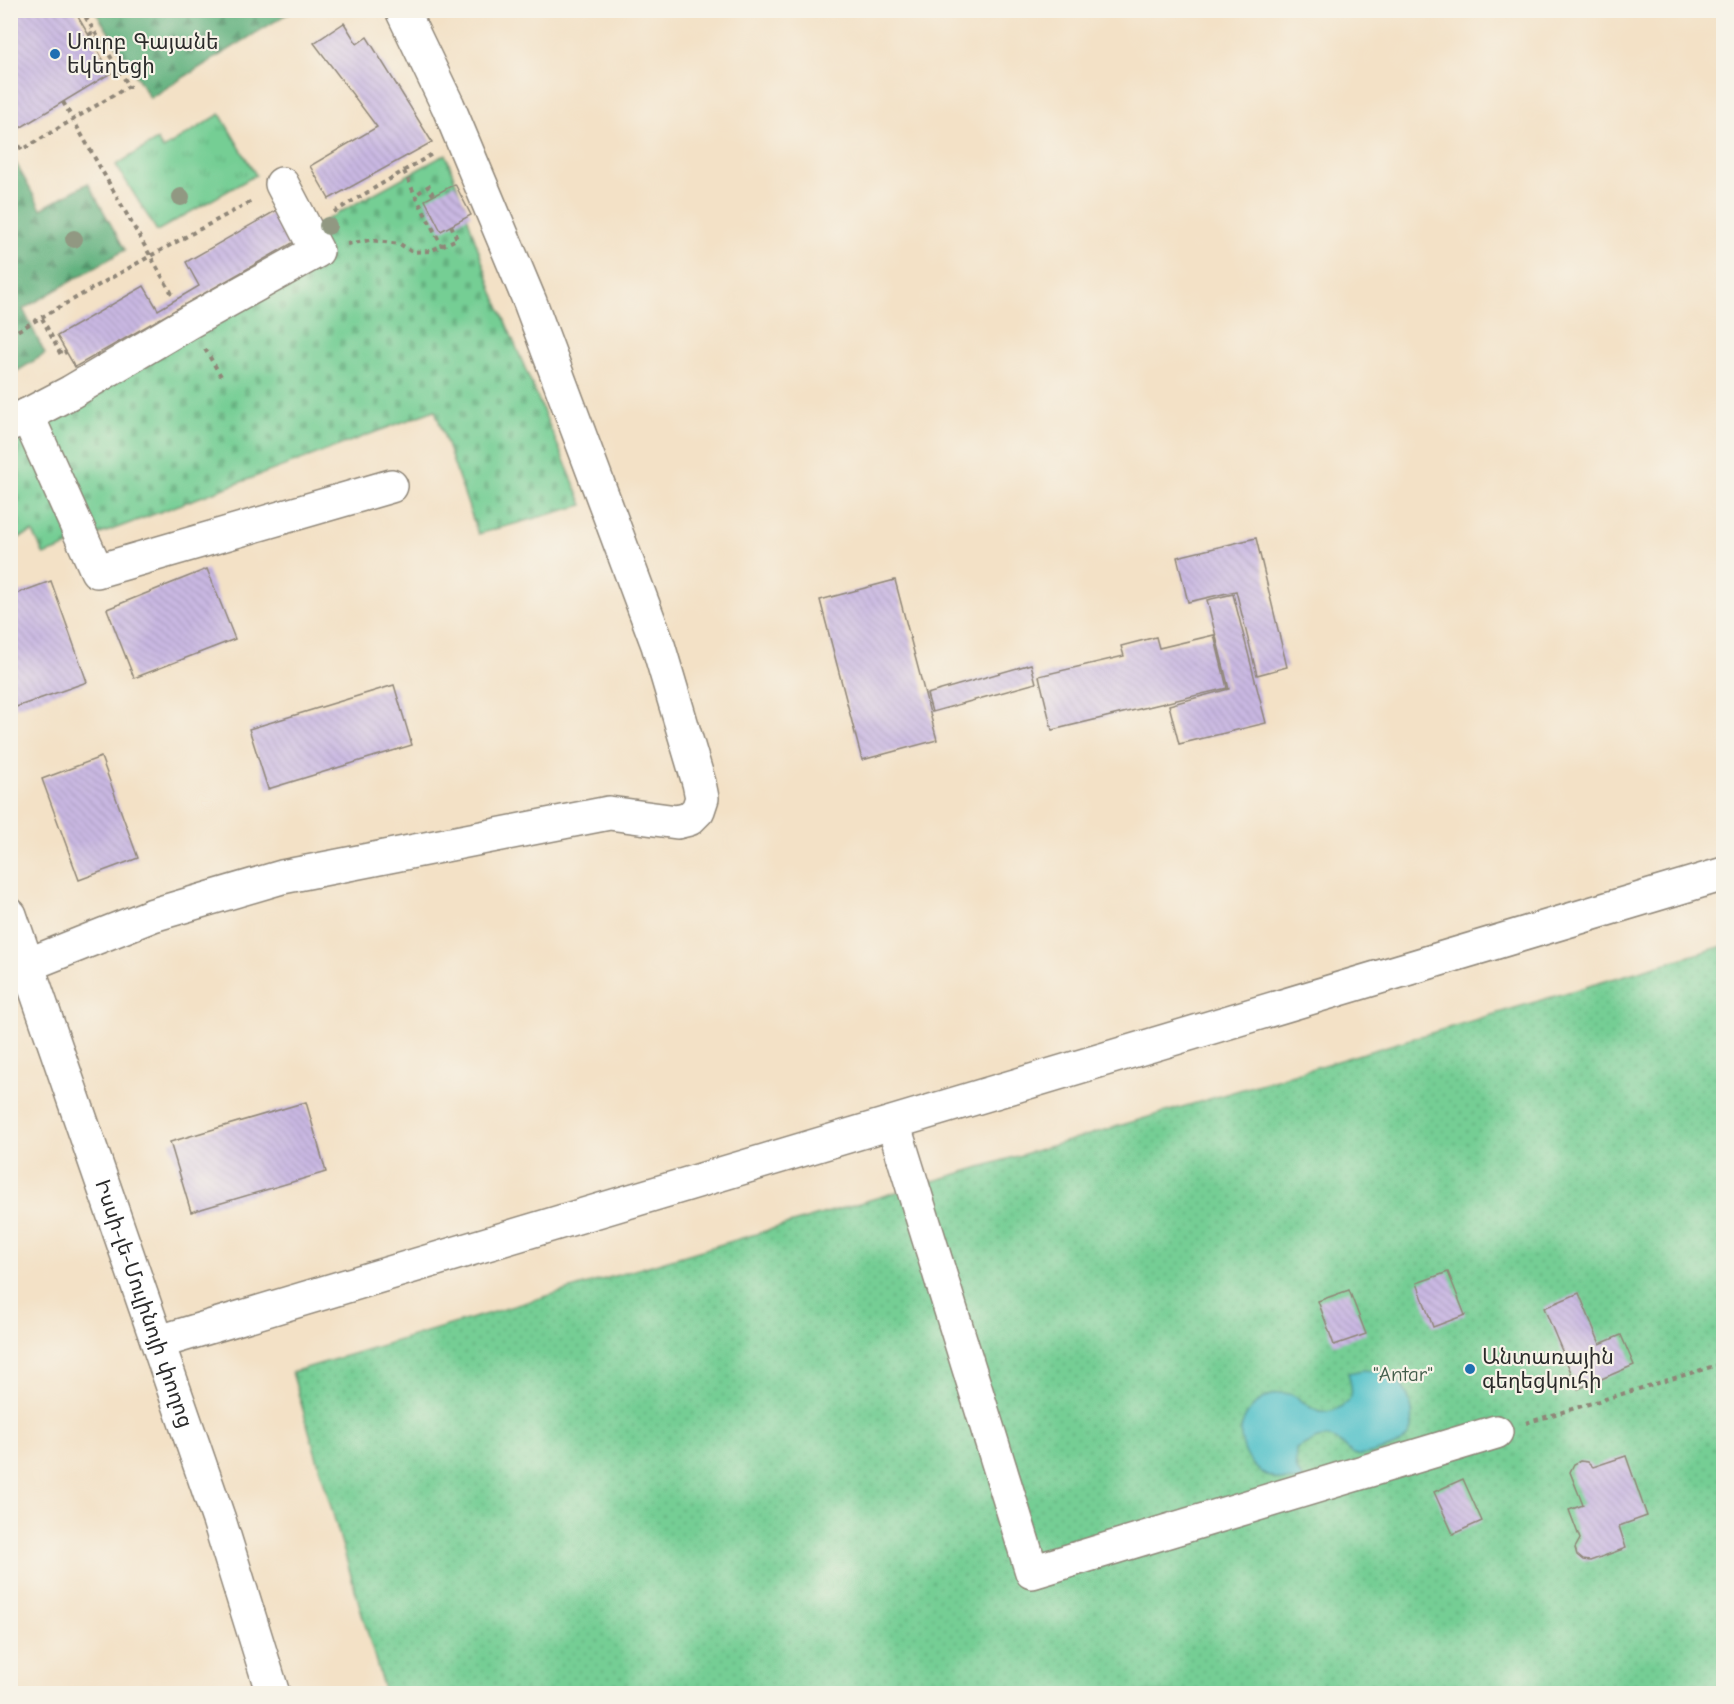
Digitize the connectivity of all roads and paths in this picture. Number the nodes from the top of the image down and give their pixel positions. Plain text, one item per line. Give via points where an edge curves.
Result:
1 (81, 10) edge
2 (402, 10) edge
3 (94, 31) junction
4 (89, 35) dead end
5 (63, 102) dead end
6 (74, 120) junction
7 (10, 130) edge
8 (434, 153) dead end
9 (404, 171) junction
10 (282, 184) joint
11 (415, 195) junction
12 (433, 195) dead end
13 (451, 225) dead end
14 (311, 240) junction
15 (442, 246) junction
16 (152, 255) junction
17 (175, 300) dead end
18 (42, 318) junction
19 (10, 335) edge
20 (66, 352) dead end
21 (19, 419) edge
22 (391, 486) dead end
23 (1724, 874) edge
24 (10, 915) edge
25 (27, 965) junction
26 (893, 1123) junction
27 (159, 1342) junction
28 (1724, 1363) edge
29 (1496, 1432) joint
30 (273, 1694) edge

1 - 3 path
2 - 25 street via 448,106 530,302 658,645 699,783 702,798 698,810 689,819 677,822 609,813 282,876 153,915
3 - 4 path
3 - 6 path via 129,86
5 - 6 path
6 - 7 path via 22,150
6 - 16 path
8 - 9 path
9 - 11 path
9 - 14 path
10 - 14 street
10 - 16 path
11 - 12 path via 429,186
11 - 15 path
13 - 15 path via 457,239
14 - 15 path via 369,240 400,244 412,252
14 - 21 street via 189,322
16 - 17 path
16 - 18 path
18 - 19 path
18 - 20 path via 61,355
21 - 22 street via 97,571
23 - 26 street
24 - 25 street, Իսսի-լե-Մուլինոյի փողոց
25 - 27 street, Իսսի-լե-Մուլինոյի փողոց
26 - 27 street
26 - 29 street via 1032,1572
27 - 30 street, Իսսի-լե-Մուլինոյի փողոց
28 - 29 path

